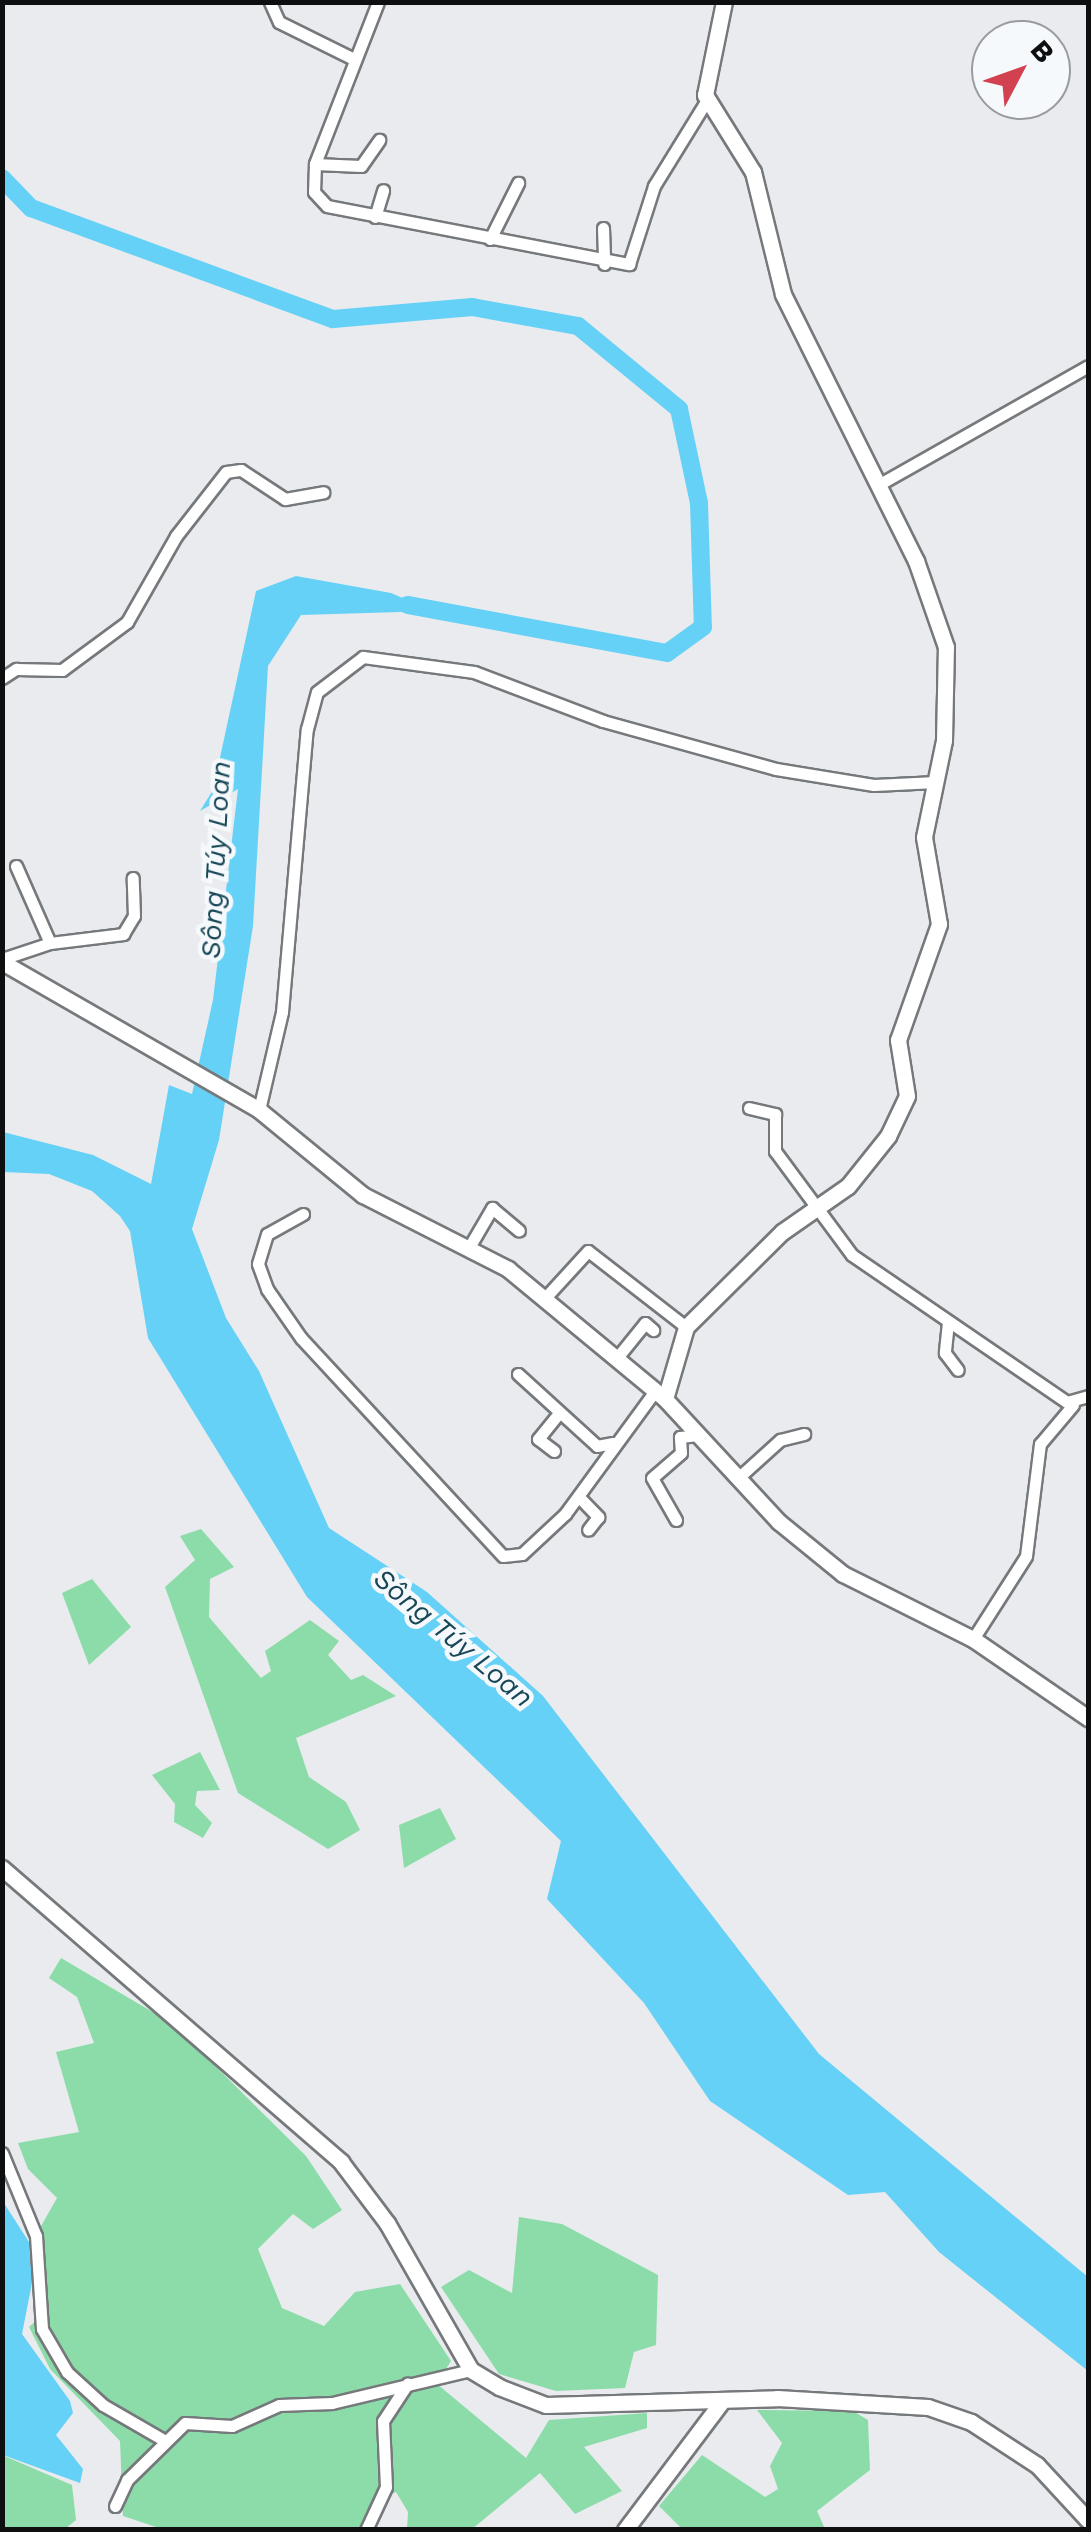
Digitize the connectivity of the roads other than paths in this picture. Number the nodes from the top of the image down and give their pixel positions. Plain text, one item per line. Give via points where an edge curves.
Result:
1 (270, 2) edge
2 (378, 2) edge
3 (724, 2) edge
4 (354, 59) junction
5 (707, 100) junction
6 (379, 140) dead end
7 (315, 164) junction
8 (518, 183) dead end
9 (383, 190) dead end
10 (375, 217) junction
11 (603, 228) dead end
12 (490, 239) junction
13 (604, 264) junction
14 (1088, 366) edge
15 (878, 485) junction
16 (323, 492) dead end
17 (2, 678) edge
18 (936, 782) junction
19 (16, 866) dead end
20 (132, 878) dead end
21 (50, 943) junction
22 (2, 960) edge
23 (748, 1108) dead end
24 (259, 1110) junction
25 (818, 1207) junction
26 (303, 1214) dead end
27 (519, 1232) dead end
28 (472, 1244) junction
29 (544, 1298) junction
30 (948, 1322) junction
31 (686, 1327) junction
32 (653, 1330) dead end
33 (616, 1360) junction
34 (958, 1370) dead end
35 (518, 1374) dead end
36 (660, 1395) junction
37 (1088, 1396) edge
38 (1073, 1406) junction
39 (558, 1414) junction
40 (804, 1434) dead end
41 (698, 1435) junction
42 (613, 1443) junction
43 (554, 1451) dead end
44 (738, 1478) junction
45 (580, 1497) junction
46 (676, 1520) dead end
47 (588, 1530) dead end
48 (973, 1639) junction
49 (1088, 1718) edge
50 (2, 1868) edge
51 (2, 2152) edge
52 (472, 2370) junction
53 (408, 2384) junction
54 (720, 2404) junction
55 (162, 2438) junction
56 (116, 2506) dead end
57 (1088, 2520) edge
58 (366, 2530) edge
59 (625, 2530) edge

1 - 4 street via 279,22
2 - 4 street
3 - 5 street via 703,76
4 - 7 street
5 - 13 street via 654,186 632,261
5 - 15 street via 753,172 783,294
6 - 7 street via 361,166
7 - 10 street via 318,200
8 - 12 street
9 - 10 street
10 - 12 street
11 - 13 street
12 - 13 street
14 - 15 street
15 - 18 street via 946,647
16 - 17 street via 284,498 241,470 226,472 176,536 127,622 62,670 16,670
18 - 24 street via 874,785 776,769 603,722 474,672 363,657 317,692 308,729 282,1012
18 - 25 street via 924,837 940,924 898,1040 906,1096 888,1136 848,1186
19 - 21 street
20 - 21 street via 134,916 122,934
21 - 22 street
22 - 24 street
23 - 25 street via 775,1114 773,1149
24 - 28 street via 362,1195
25 - 30 street via 852,1255
25 - 31 street via 737,1272
26 - 45 street via 268,1234 258,1264 267,1288 301,1338 503,1556 522,1554
27 - 28 street via 491,1204
28 - 29 street
29 - 31 street via 588,1250
29 - 33 street
30 - 34 street via 945,1352
30 - 38 street
31 - 36 street
32 - 33 street via 646,1323
33 - 36 street
35 - 39 street
36 - 41 street
36 - 42 street
37 - 38 street
38 - 48 street via 1040,1444 1026,1556
39 - 42 street via 597,1446
39 - 43 street via 538,1439
40 - 44 street via 780,1440
41 - 44 street
41 - 46 street via 680,1438 681,1453 652,1478
42 - 45 street
44 - 48 street via 842,1574
45 - 47 street via 598,1517
48 - 49 street
50 - 52 street via 341,2162 387,2224
51 - 55 street via 36,2236 42,2330 68,2372 104,2404
52 - 53 street
52 - 54 street via 546,2405
53 - 55 street via 332,2403 278,2404 232,2426 185,2422
53 - 58 street via 384,2421 386,2487
54 - 57 street via 777,2398 928,2407 970,2422 1037,2465
54 - 59 street
55 - 56 street

